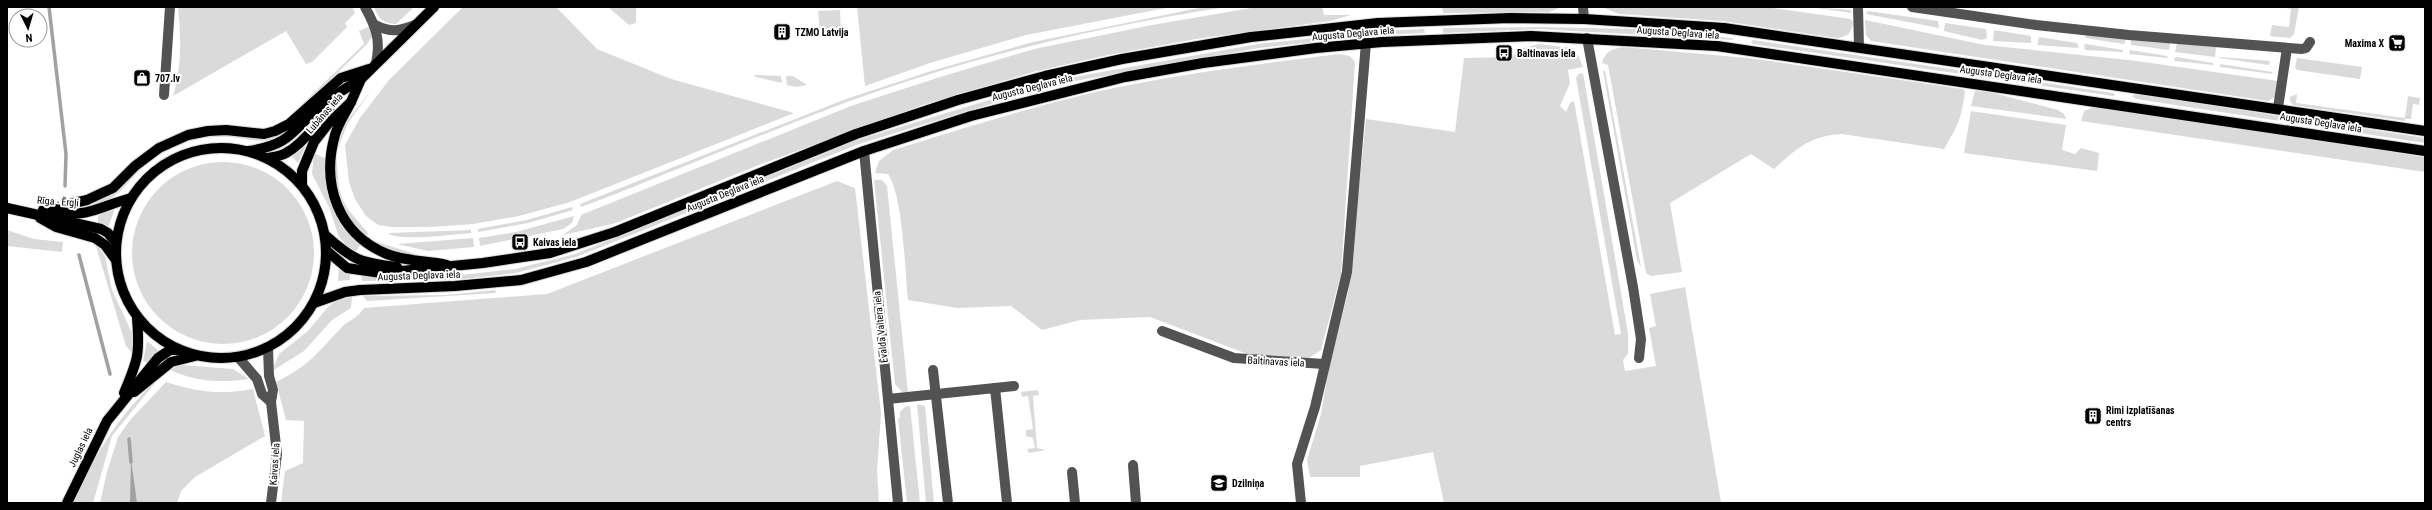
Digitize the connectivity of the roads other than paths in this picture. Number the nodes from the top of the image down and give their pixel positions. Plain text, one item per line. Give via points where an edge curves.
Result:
1 (170, 7) edge
2 (365, 7) edge
3 (434, 7) edge
4 (1583, 7) edge
5 (1858, 7) edge
6 (1912, 7) edge
7 (1584, 18) junction
8 (376, 25) junction
9 (415, 26) junction
10 (1743, 31) junction
11 (1588, 38) junction
12 (2310, 42) dead end
13 (1366, 43) junction
14 (1859, 47) junction
15 (2287, 48) junction
16 (1740, 49) junction
17 (372, 66) junction
18 (361, 79) junction
19 (337, 94) junction
20 (164, 95) dead end
21 (351, 102) junction
22 (2278, 108) junction
23 (2425, 131) edge
24 (2425, 150) edge
25 (246, 151) junction
26 (864, 151) junction
27 (268, 158) junction
28 (302, 185) junction
29 (131, 198) junction
30 (7, 208) edge
31 (43, 210) junction
32 (28, 212) junction
33 (325, 234) junction
34 (116, 243) junction
35 (327, 251) junction
36 (116, 260) junction
37 (449, 266) junction
38 (408, 270) junction
39 (314, 303) junction
40 (137, 318) junction
41 (1162, 331) dead end
42 (268, 348) junction
43 (179, 350) junction
44 (196, 356) junction
45 (238, 357) junction
46 (1639, 358) dead end
47 (1324, 364) junction
48 (933, 370) dead end
49 (1014, 386) dead end
50 (995, 388) junction
51 (936, 394) junction
52 (888, 399) junction
53 (271, 402) junction
54 (119, 405) junction
55 (1133, 465) dead end
56 (1072, 472) dead end
57 (67, 503) edge
58 (271, 503) edge
59 (898, 503) edge
60 (948, 503) edge
61 (1007, 503) edge
62 (1075, 503) edge
63 (1136, 503) edge
64 (1301, 503) edge

1 - 20 street
2 - 8 street
3 - 9 main road, Lubānas iela
4 - 7 street
5 - 14 street
6 - 15 street via 2114,33
7 - 10 main road, Augusta Deglava iela
7 - 37 main road, Augusta Deglava iela via 1378,23 1251,37 1122,58 958,100 856,134 615,232 550,253
8 - 9 street via 397,32
8 - 17 street via 379,39
9 - 17 main road, Lubānas iela
10 - 14 main road, Augusta Deglava iela
10 - 16 main road
11 - 13 main road, Augusta Deglava iela via 1479,37
11 - 16 main road, Augusta Deglava iela
11 - 46 street via 1634,295 1641,339
12 - 15 street via 2306,48
13 - 26 main road, Augusta Deglava iela via 1267,53 1125,77 971,116
13 - 47 street via 1347,272
14 - 22 main road, Augusta Deglava iela
15 - 22 street
16 - 24 main road, Augusta Deglava iela
17 - 18 main road, Lubānas iela
17 - 31 main road via 341,78 289,124 275,132 264,134 208,131 188,135 159,148 135,166 113,188 102,194
18 - 19 main road, Lubānas iela
18 - 21 main road, Lubānas iela
19 - 25 main road, Lubānas iela via 321,105 284,140 270,147
19 - 27 main road, Lubānas iela via 331,107 303,138 286,153
21 - 28 main road, Lubānas iela via 314,142 302,171
21 - 37 main road via 335,133 332,150 331,187 340,213 358,236 386,254 400,259 428,260
22 - 23 main road, Augusta Deglava iela
25 - 27 main road
25 - 29 main road via 228,148 208,149 178,157 156,170
26 - 39 main road, Augusta Deglava iela via 586,262 521,280 428,288 384,287 360,290
26 - 52 street, Ēvalda Valtera iela
27 - 28 main road
28 - 33 main road via 318,210
29 - 31 main road, Rīga - Ērgļi via 95,212 78,215
29 - 34 main road via 118,228
30 - 32 main road, Rīga - Ērgļi
31 - 32 main road, Rīga - Ērgļi
32 - 34 main road, Rīga - Ērgļi via 101,229
32 - 36 main road, Rīga - Ērgļi via 56,227 95,238 105,245
33 - 35 main road
33 - 38 main road, Augusta Deglava iela via 342,251 357,260
34 - 36 main road
35 - 38 main road, Augusta Deglava iela via 354,270 397,273
35 - 39 main road via 325,271
36 - 40 main road via 122,291
37 - 38 main road, Augusta Deglava iela
39 - 42 main road via 295,329
40 - 43 main road via 156,337
40 - 54 main road, Juglas iela via 140,343 138,361
41 - 47 street, Baltinavas iela via 1234,358
42 - 45 main road
42 - 53 street, Kaivas iela via 269,376 273,390
43 - 44 main road
43 - 54 main road, Juglas iela via 170,350 158,358
44 - 45 main road via 224,359
44 - 54 main road, Juglas iela via 171,362
45 - 53 street, Kaivas iela via 257,379 262,394
47 - 64 street via 1315,407 1297,464
48 - 51 street
49 - 50 street
50 - 51 street
50 - 61 street
51 - 52 street
51 - 60 street
52 - 59 street, Ēvalda Valtera iela
53 - 58 street, Kaivas iela via 278,454
54 - 57 main road, Juglas iela via 92,449
55 - 63 street
56 - 62 street

